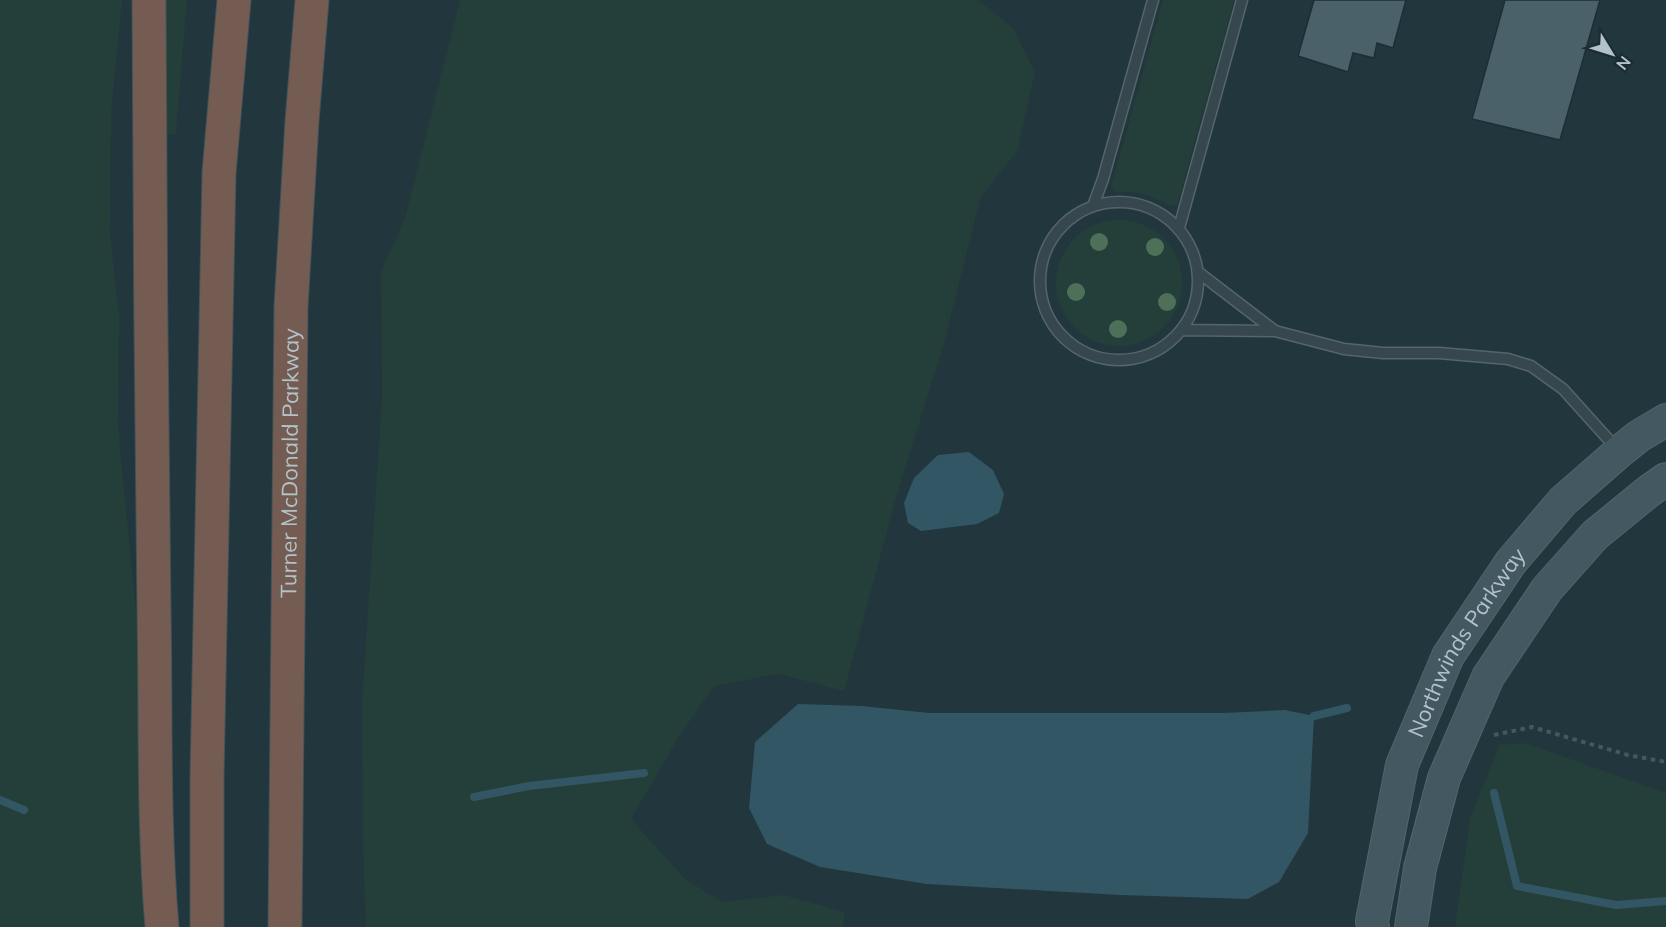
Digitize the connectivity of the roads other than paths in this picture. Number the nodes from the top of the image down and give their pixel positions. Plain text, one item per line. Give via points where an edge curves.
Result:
1 (148, 0) edge
2 (234, 0) edge
3 (312, 0) edge
4 (1153, 0) edge
5 (1242, 0) edge
6 (1093, 206) junction
7 (1179, 228) junction
8 (1198, 272) junction
9 (1181, 330) junction
10 (1275, 331) junction
11 (1666, 420) edge
12 (1619, 452) junction
13 (1666, 479) edge
14 (162, 927) edge
15 (207, 927) edge
16 (285, 927) edge
17 (1373, 927) edge
18 (1411, 927) edge

1 - 14 highway via 156,792
2 - 15 highway via 219,173
3 - 16 highway, Turner McDonald Parkway via 291,307
4 - 6 lane
5 - 7 lane
6 - 7 lane via 1116,201 1139,204 1161,213
6 - 9 lane via 1071,218 1054,235 1043,257 1040,282 1044,306 1054,327 1072,345 1093,356 1117,360 1142,357 1164,346
7 - 8 lane via 1192,249
8 - 9 lane via 1192,312
8 - 10 lane
9 - 10 lane
10 - 12 lane via 1344,349 1508,359 1531,366 1563,389
11 - 12 street, Northwinds Parkway
12 - 17 street, Northwinds Parkway via 1563,501 1512,562 1448,656 1402,765 1371,921
13 - 18 street, Northwinds Parkway via 1595,535 1547,589 1488,677 1444,778 1420,868

